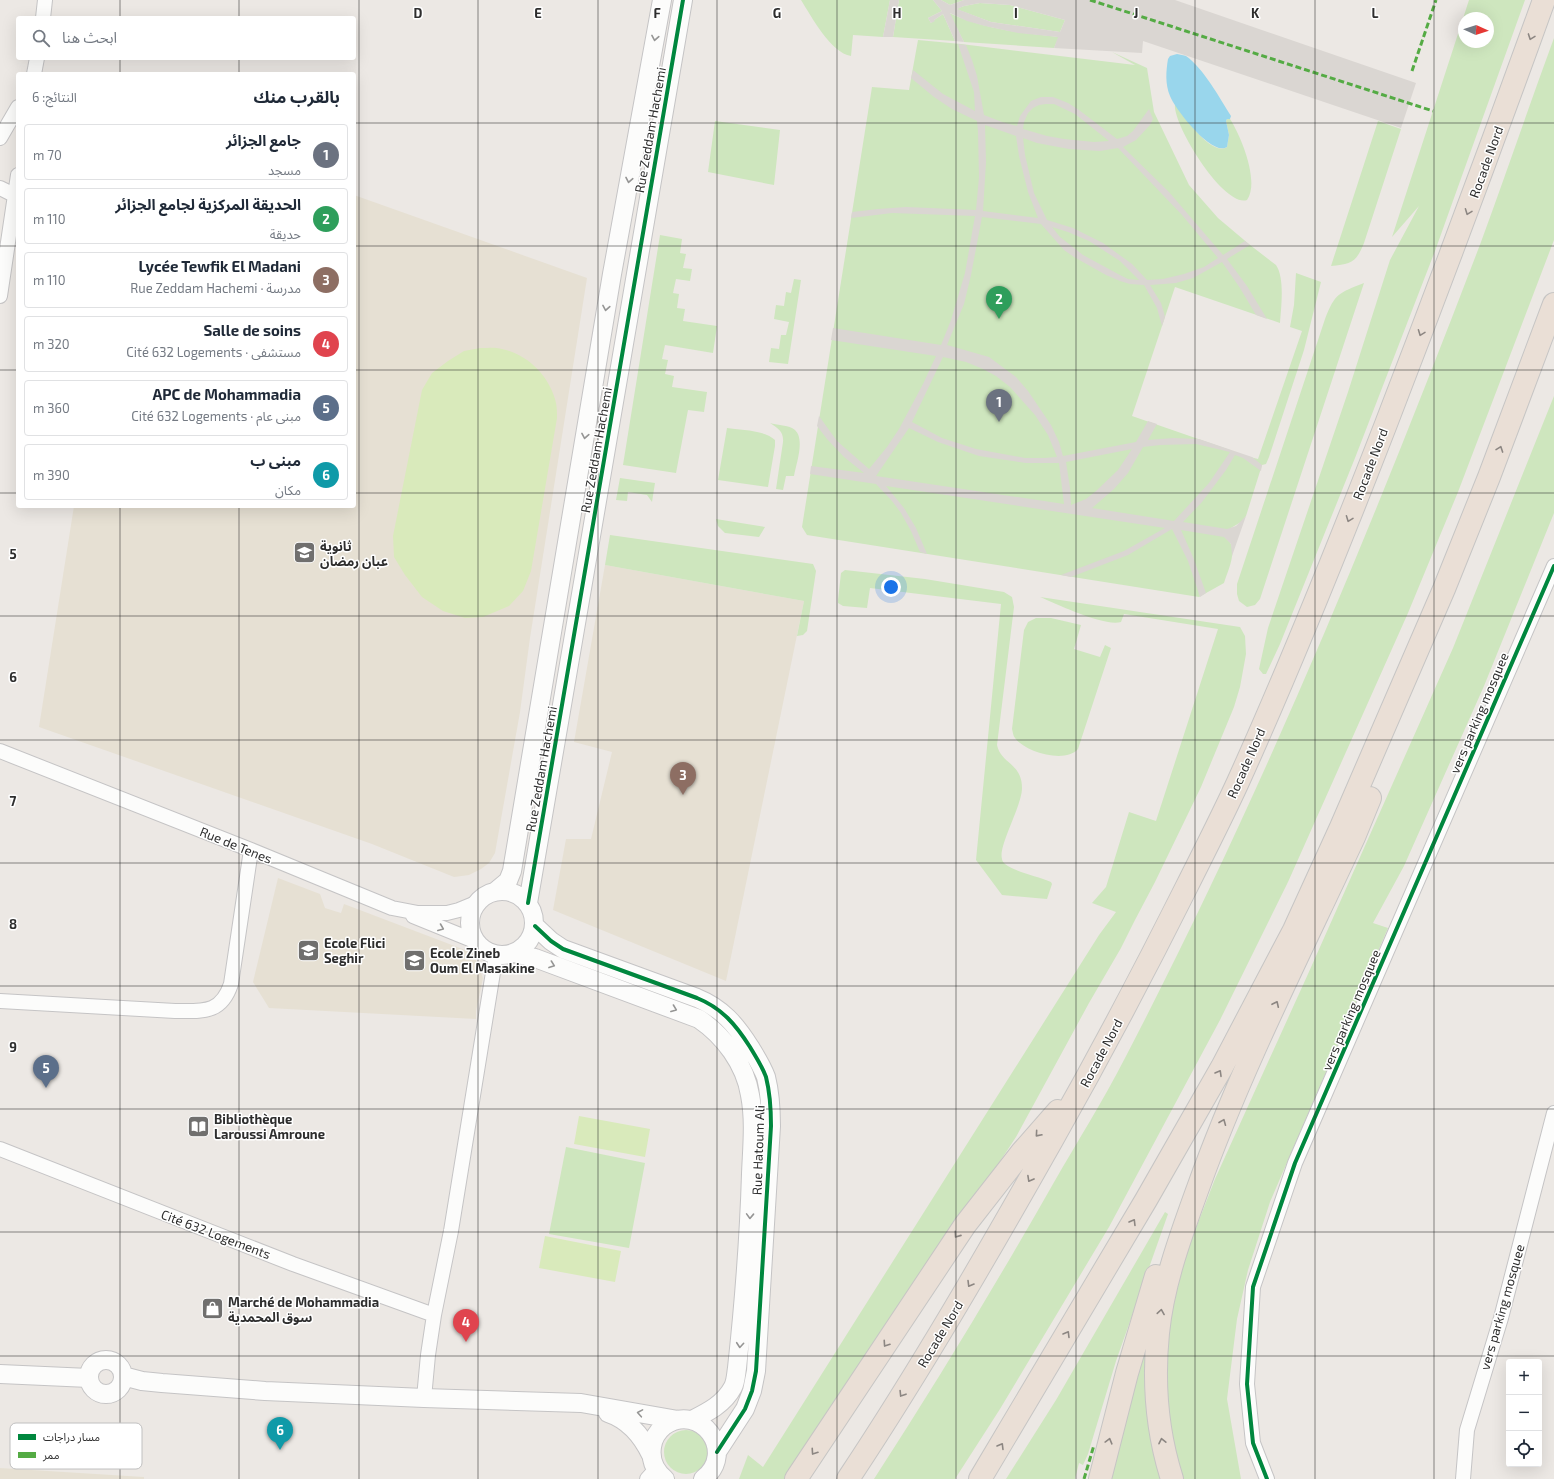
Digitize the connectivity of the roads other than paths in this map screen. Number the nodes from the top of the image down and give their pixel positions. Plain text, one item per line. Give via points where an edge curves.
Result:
1 (45, 0) edge
2 (662, 0) edge
3 (683, 0) edge
4 (1544, 0) edge
5 (43, 16) edge
6 (37, 60) edge
7 (34, 72) edge
8 (16, 110) edge
9 (0, 138) edge
10 (0, 188) edge
11 (16, 196) edge
12 (0, 296) edge
13 (1554, 304) edge
14 (1489, 477) junction
15 (1554, 566) edge
16 (0, 751) edge
17 (251, 850) junction
18 (496, 891) junction
19 (476, 903) junction
20 (528, 903) junction
21 (392, 908) junction
22 (535, 926) junction
23 (477, 942) junction
24 (496, 954) junction
25 (514, 954) junction
26 (0, 1001) edge
27 (1084, 1084) junction
28 (1554, 1113) edge
29 (1212, 1148) junction
30 (0, 1149) edge
31 (434, 1315) junction
32 (0, 1374) edge
33 (123, 1376) junction
34 (89, 1378) junction
35 (424, 1398) junction
36 (581, 1403) junction
37 (685, 1420) junction
38 (717, 1452) junction
39 (655, 1471) edge
40 (703, 1479) edge
41 (796, 1479) edge
42 (848, 1479) edge
43 (980, 1479) edge
44 (1100, 1479) edge
45 (1172, 1479) edge
46 (1268, 1479) edge
47 (1463, 1479) edge

1 - 5 street
2 -> 18 street, Rue Zeddam Hachemi via 612,274 512,871 508,881
3 - 20 street, Rue Zeddam Hachemi
4 -> 27 highway, Rocade Nord via 1443,277 1342,536 1269,712 1199,863
6 - 7 street
8 - 9 street
10 - 11 street
11 - 12 street
14 -> 13 highway
29 -> 14 highway via 1354,837 1418,685 1471,548
43 -> 14 highway via 1222,1068 1294,930 1412,665
15 - 46 street, vers parking mosquee via 1295,1163 1253,1287 1246,1384 1254,1443
16 - 17 street, Rue de Tenes
17 - 21 street, Rue de Tenes
17 - 26 street via 231,984 219,1005 197,1011 175,1011
18 - 19 street via 485,895
18 - 20 street via 514,893
19 - 21 street, Rue de Tenes via 447,913 418,913
19 - 23 street via 471,914 470,926 473,938
20 - 22 street via 534,914
21 -> 23 street
22 - 25 street via 532,937 525,947
22 - 38 street, Rue Hatoum Ali via 563,949 718,1008 738,1028 760,1063 765,1076 771,1107 771,1126 756,1372 745,1409
23 - 24 street via 491,954
24 - 25 street
24 - 31 street via 451,1231
25 -> 37 street, Rue Hatoum Ali via 535,958 699,1019 722,1039 743,1071 750,1094 752,1137 748,1252 737,1368 734,1386 722,1402 711,1410
27 -> 41 highway via 1022,1152 965,1225
27 -> 42 highway, Rocade Nord via 945,1326
28 - 47 street, vers parking mosquee via 1501,1318 1467,1430
44 -> 29 highway via 1131,1359 1163,1256
45 -> 29 highway via 1158,1420 1158,1333 1172,1263
30 - 31 street, Cité 632 Logements via 293,1264
31 - 35 street
32 - 34 street
33 - 34 street via 115,1363 105,1360 95,1364 89,1372
33 - 34 street via 115,1392 103,1394 93,1388
33 - 35 street via 142,1381 266,1391
35 - 36 street
37 -> 36 street
36 - 39 street via 616,1416 632,1427 644,1440
37 - 38 street via 702,1424 710,1432
37 - 39 street, Rue Hatoum Ali via 669,1423 655,1436 652,1445
38 - 40 street, Rue Hatoum Ali via 715,1464

